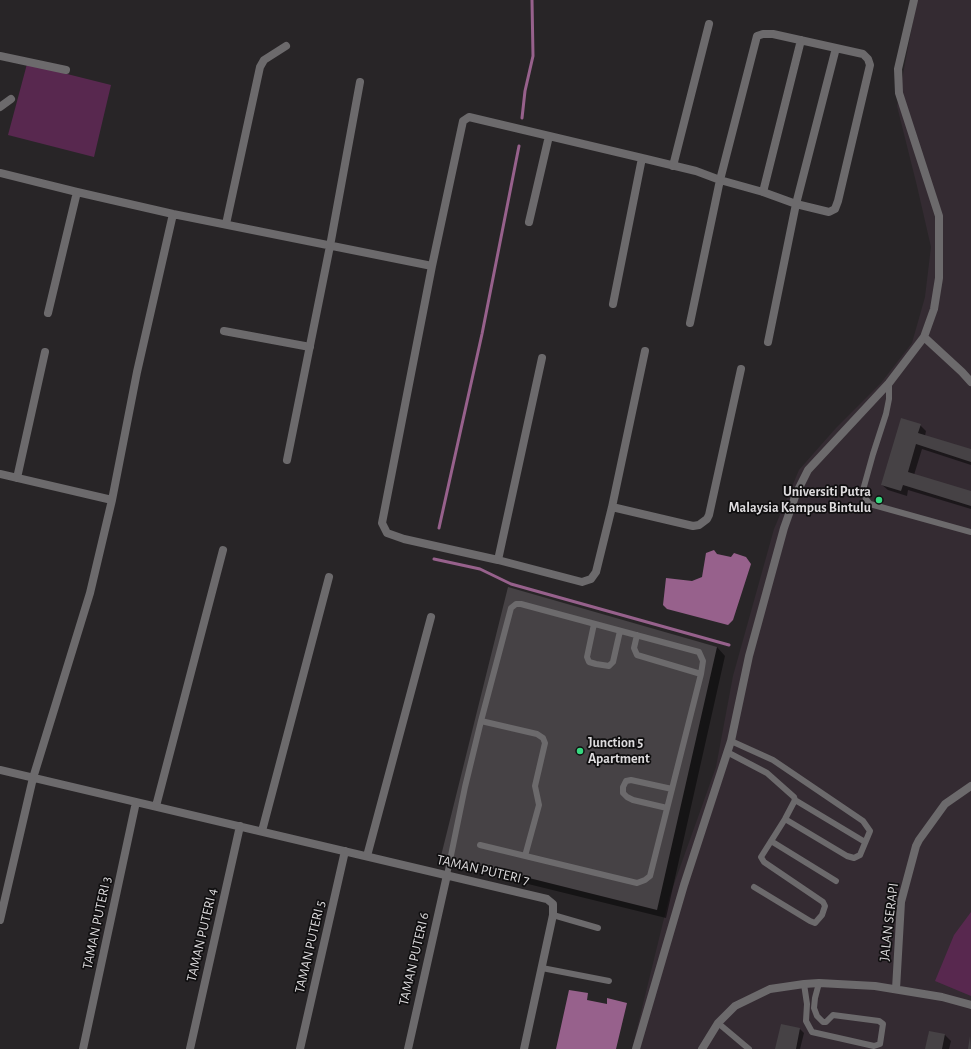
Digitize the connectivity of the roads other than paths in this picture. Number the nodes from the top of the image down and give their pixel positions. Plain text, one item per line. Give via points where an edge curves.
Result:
1 (914, 0) edge
2 (709, 24) dead end
3 (801, 40) junction
4 (286, 46) dead end
5 (836, 48) junction
6 (0, 56) edge
7 (66, 70) dead end
8 (360, 82) dead end
9 (11, 99) dead end
10 (0, 107) edge
11 (548, 136) junction
12 (642, 158) junction
13 (673, 166) junction
14 (0, 173) edge
15 (720, 180) junction
16 (77, 192) junction
17 (763, 192) junction
18 (796, 204) junction
19 (173, 214) junction
20 (529, 222) dead end
21 (226, 224) junction
22 (330, 246) junction
23 (432, 266) junction
24 (613, 304) dead end
25 (48, 314) dead end
26 (690, 323) dead end
27 (224, 331) dead end
28 (924, 338) junction
29 (768, 342) dead end
30 (310, 347) junction
31 (645, 350) dead end
32 (45, 352) dead end
33 (542, 358) dead end
34 (741, 369) dead end
35 (971, 382) edge
36 (889, 383) junction
37 (287, 460) dead end
38 (0, 475) edge
39 (17, 478) junction
40 (112, 500) junction
41 (612, 507) junction
42 (971, 532) edge
43 (224, 550) dead end
44 (498, 560) junction
45 (329, 577) dead end
46 (431, 617) dead end
47 (594, 624) junction
48 (620, 631) junction
49 (638, 636) junction
50 (701, 674) junction
51 (481, 721) junction
52 (731, 741) junction
53 (727, 752) junction
54 (0, 770) edge
55 (33, 778) junction
56 (971, 786) edge
57 (672, 789) junction
58 (795, 800) junction
59 (136, 802) junction
60 (156, 806) junction
61 (667, 808) junction
62 (785, 819) junction
63 (240, 826) junction
64 (262, 831) junction
65 (771, 841) junction
66 (865, 842) junction
67 (480, 844) dead end
68 (345, 851) junction
69 (367, 856) junction
70 (525, 856) junction
71 (447, 875) junction
72 (836, 881) dead end
73 (754, 887) dead end
74 (553, 915) junction
75 (0, 920) edge
76 (598, 928) dead end
77 (542, 968) junction
78 (608, 981) dead end
79 (819, 983) junction
80 (804, 984) junction
81 (896, 989) junction
82 (971, 1005) edge
83 (826, 1022) junction
84 (718, 1023) junction
85 (822, 1035) junction
86 (880, 1046) edge
87 (83, 1049) edge
88 (190, 1049) edge
89 (300, 1049) edge
90 (408, 1049) edge
91 (524, 1049) edge
92 (637, 1049) edge
93 (702, 1049) edge
94 (749, 1049) edge

1 - 28 street via 898,69 899,93 939,216 939,278 934,309
2 - 13 street
3 - 5 street
3 - 15 street via 773,34 757,36
3 - 17 street
4 - 21 street via 264,60 260,68
5 - 18 street
5 - 18 street via 863,54 870,65 838,201 835,209 829,212
6 - 7 street
8 - 22 street
9 - 10 street
11 - 12 street
11 - 20 street
11 - 23 street via 469,117 463,121
12 - 13 street
12 - 24 street
13 - 15 street
14 - 16 street
15 - 17 street
15 - 26 street
16 - 19 street
16 - 25 street
17 - 18 street
18 - 29 street
19 - 21 street
19 - 40 street via 137,372
21 - 22 street
22 - 23 street
22 - 30 street
23 - 44 street via 382,523 388,533 404,539
27 - 30 street
28 - 35 street
28 - 36 street
30 - 37 street
31 - 41 street
32 - 39 street
33 - 44 street
34 - 41 street via 707,519 693,526
36 - 42 lane via 886,414 863,490 866,499 870,504
36 - 52 street via 808,470 796,494 784,528 749,656
38 - 39 street
39 - 40 street
40 - 55 street via 90,593
41 - 44 street via 596,572 591,579 582,582
43 - 60 street
45 - 64 street
46 - 69 street
47 - 48 lane
47 - 48 lane via 587,657 590,662 596,664 609,666 613,662
47 - 51 lane via 516,604 512,608
48 - 49 lane
49 - 50 lane via 699,652 703,661
49 - 50 lane via 634,648 637,655
50 - 57 lane
51 - 70 lane via 537,734 545,743 535,786 539,805
51 - 71 lane via 464,788
52 - 53 street
52 - 66 lane via 773,760 863,821 870,831
53 - 58 lane via 767,773
53 - 92 street via 684,885
54 - 55 street, TAMAN PUTERI 7
55 - 59 street, TAMAN PUTERI 7
55 - 75 street
56 - 81 street, JALAN SERAPI via 945,804 916,846 901,902
57 - 61 lane
57 - 61 lane via 631,780 626,781 623,787 623,793 633,800
58 - 62 lane
58 - 66 lane
59 - 60 street, TAMAN PUTERI 7
59 - 87 street, TAMAN PUTERI 3
60 - 63 street, TAMAN PUTERI 7
61 - 70 lane via 650,876 645,880 637,882
62 - 65 lane
62 - 66 lane via 847,856 854,858 860,855
63 - 64 street, TAMAN PUTERI 7
63 - 88 street, TAMAN PUTERI 4
64 - 68 street, TAMAN PUTERI 7
65 - 72 lane
65 - 73 lane via 761,857 764,862 822,902 825,906 822,915 815,923 810,921
67 - 70 lane
68 - 69 street, TAMAN PUTERI 7
68 - 89 street, TAMAN PUTERI 5
69 - 71 street, TAMAN PUTERI 7
71 - 74 street, TAMAN PUTERI 7 via 547,899 553,904
71 - 90 street, TAMAN PUTERI 6
74 - 76 lane
74 - 77 street
77 - 78 lane
77 - 91 street
79 - 80 street
79 - 81 street
79 - 83 lane via 814,1008 816,1016
80 - 84 street via 770,989 734,1006
80 - 85 lane via 806,1021 812,1032
81 - 82 street
83 - 85 lane
83 - 86 lane via 833,1015 879,1021 883,1024
84 - 93 street
84 - 94 lane
85 - 86 lane

